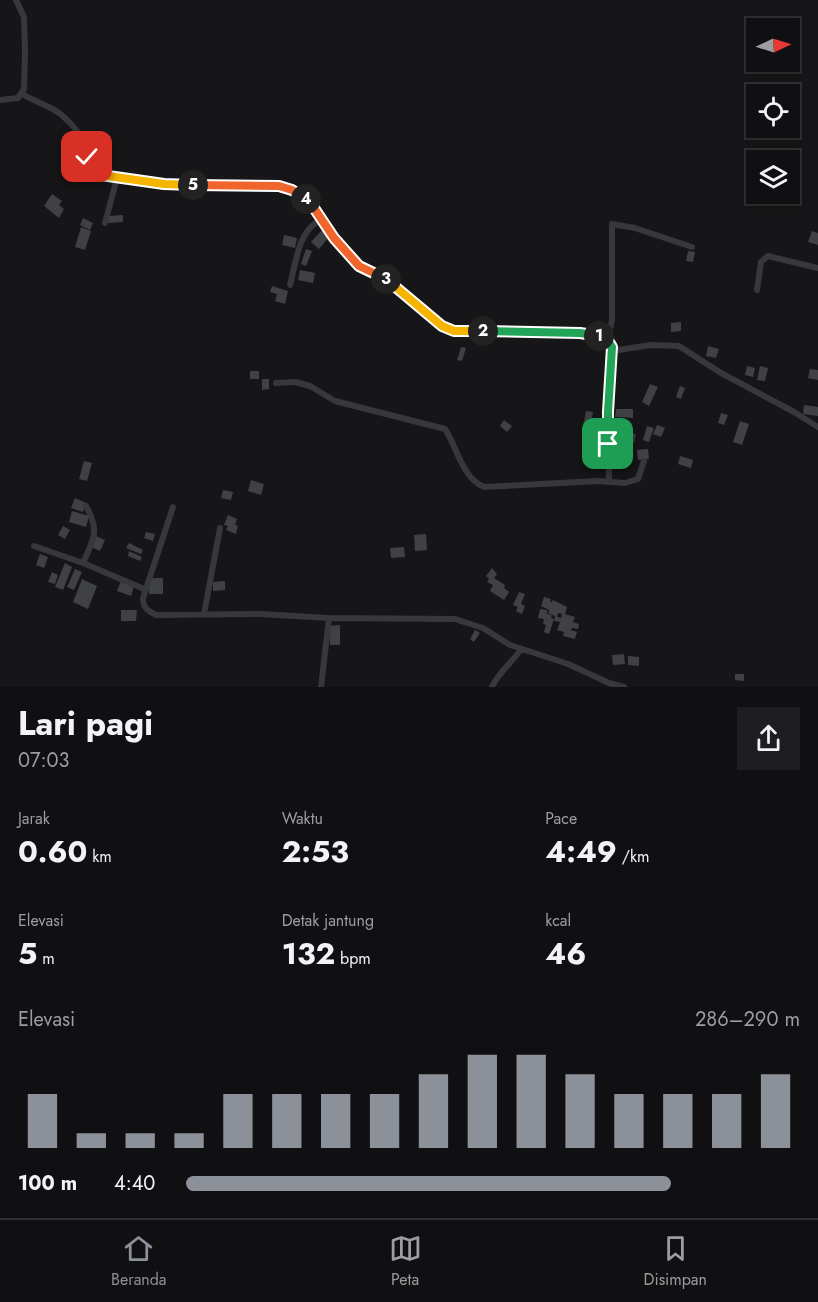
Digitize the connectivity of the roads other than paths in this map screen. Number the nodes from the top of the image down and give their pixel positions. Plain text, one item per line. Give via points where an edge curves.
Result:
1 (16, 0) edge
2 (22, 94) junction
3 (0, 100) edge
4 (117, 178) junction
5 (321, 220) junction
6 (105, 223) dead end
7 (692, 247) dead end
8 (818, 268) edge
9 (290, 285) dead end
10 (757, 290) dead end
11 (606, 337) junction
12 (612, 351) junction
13 (276, 383) dead end
14 (818, 427) edge
15 (644, 461) dead end
16 (609, 481) junction
17 (86, 506) dead end
18 (173, 507) dead end
19 (220, 528) dead end
20 (34, 546) dead end
21 (83, 562) junction
22 (144, 588) junction
23 (204, 614) junction
24 (328, 618) junction
25 (521, 649) junction
26 (321, 687) edge
27 (492, 687) edge
28 (624, 687) edge

1 - 2 street via 24,24
2 - 3 street
2 - 4 street via 57,110 82,141 93,170
4 - 5 street via 164,184 279,186 310,202
4 - 6 street
5 - 9 street via 309,228 302,240
5 - 11 street via 359,266 390,281 433,321 448,329
7 - 11 street via 612,224 612,320
8 - 10 street via 768,256 761,262
11 - 12 street
12 - 14 street via 651,345 679,346
12 - 16 street
13 - 16 street via 310,386 335,401 445,429 468,473 484,487
15 - 16 street via 635,481
17 - 21 street via 95,533
18 - 22 street
19 - 23 street
20 - 21 street
21 - 22 street
22 - 23 street via 143,604 156,615
23 - 24 street
24 - 25 street via 455,619 483,628
24 - 26 street
25 - 27 street
25 - 28 street

